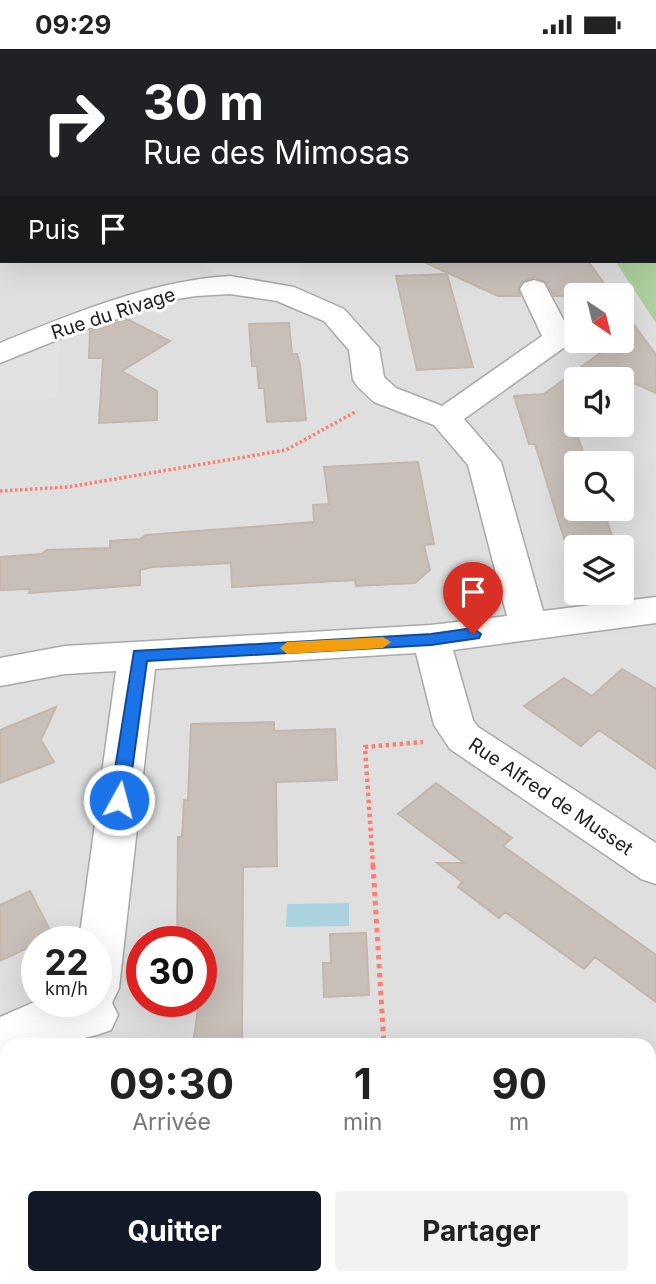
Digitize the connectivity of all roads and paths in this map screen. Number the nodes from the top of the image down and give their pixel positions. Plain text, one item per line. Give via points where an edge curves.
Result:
1 (534, 289) dead end
2 (0, 354) edge
3 (385, 395) junction
4 (445, 418) junction
5 (0, 491) edge
6 (656, 610) edge
7 (529, 627) junction
8 (431, 639) junction
9 (140, 656) junction
10 (0, 672) edge
11 (464, 738) junction
12 (656, 866) edge
13 (104, 926) edge
14 (70, 1017) edge
15 (6, 1038) edge
16 (384, 1038) edge

1 - 4 street via 558,338
2 - 3 street, Rue du Rivage via 172,291 230,285 284,293 334,315 364,348 369,380
3 - 4 street
3 - 5 path via 286,450 68,487
4 - 7 street via 484,462
6 - 7 street
7 - 8 street
8 - 9 street
8 - 11 street, Rue Alfred de Musset via 454,725
9 - 10 street via 65,660
9 - 13 street
11 - 12 street, Rue Alfred de Musset
11 - 16 path via 365,747
14 - 15 street via 32,1025

